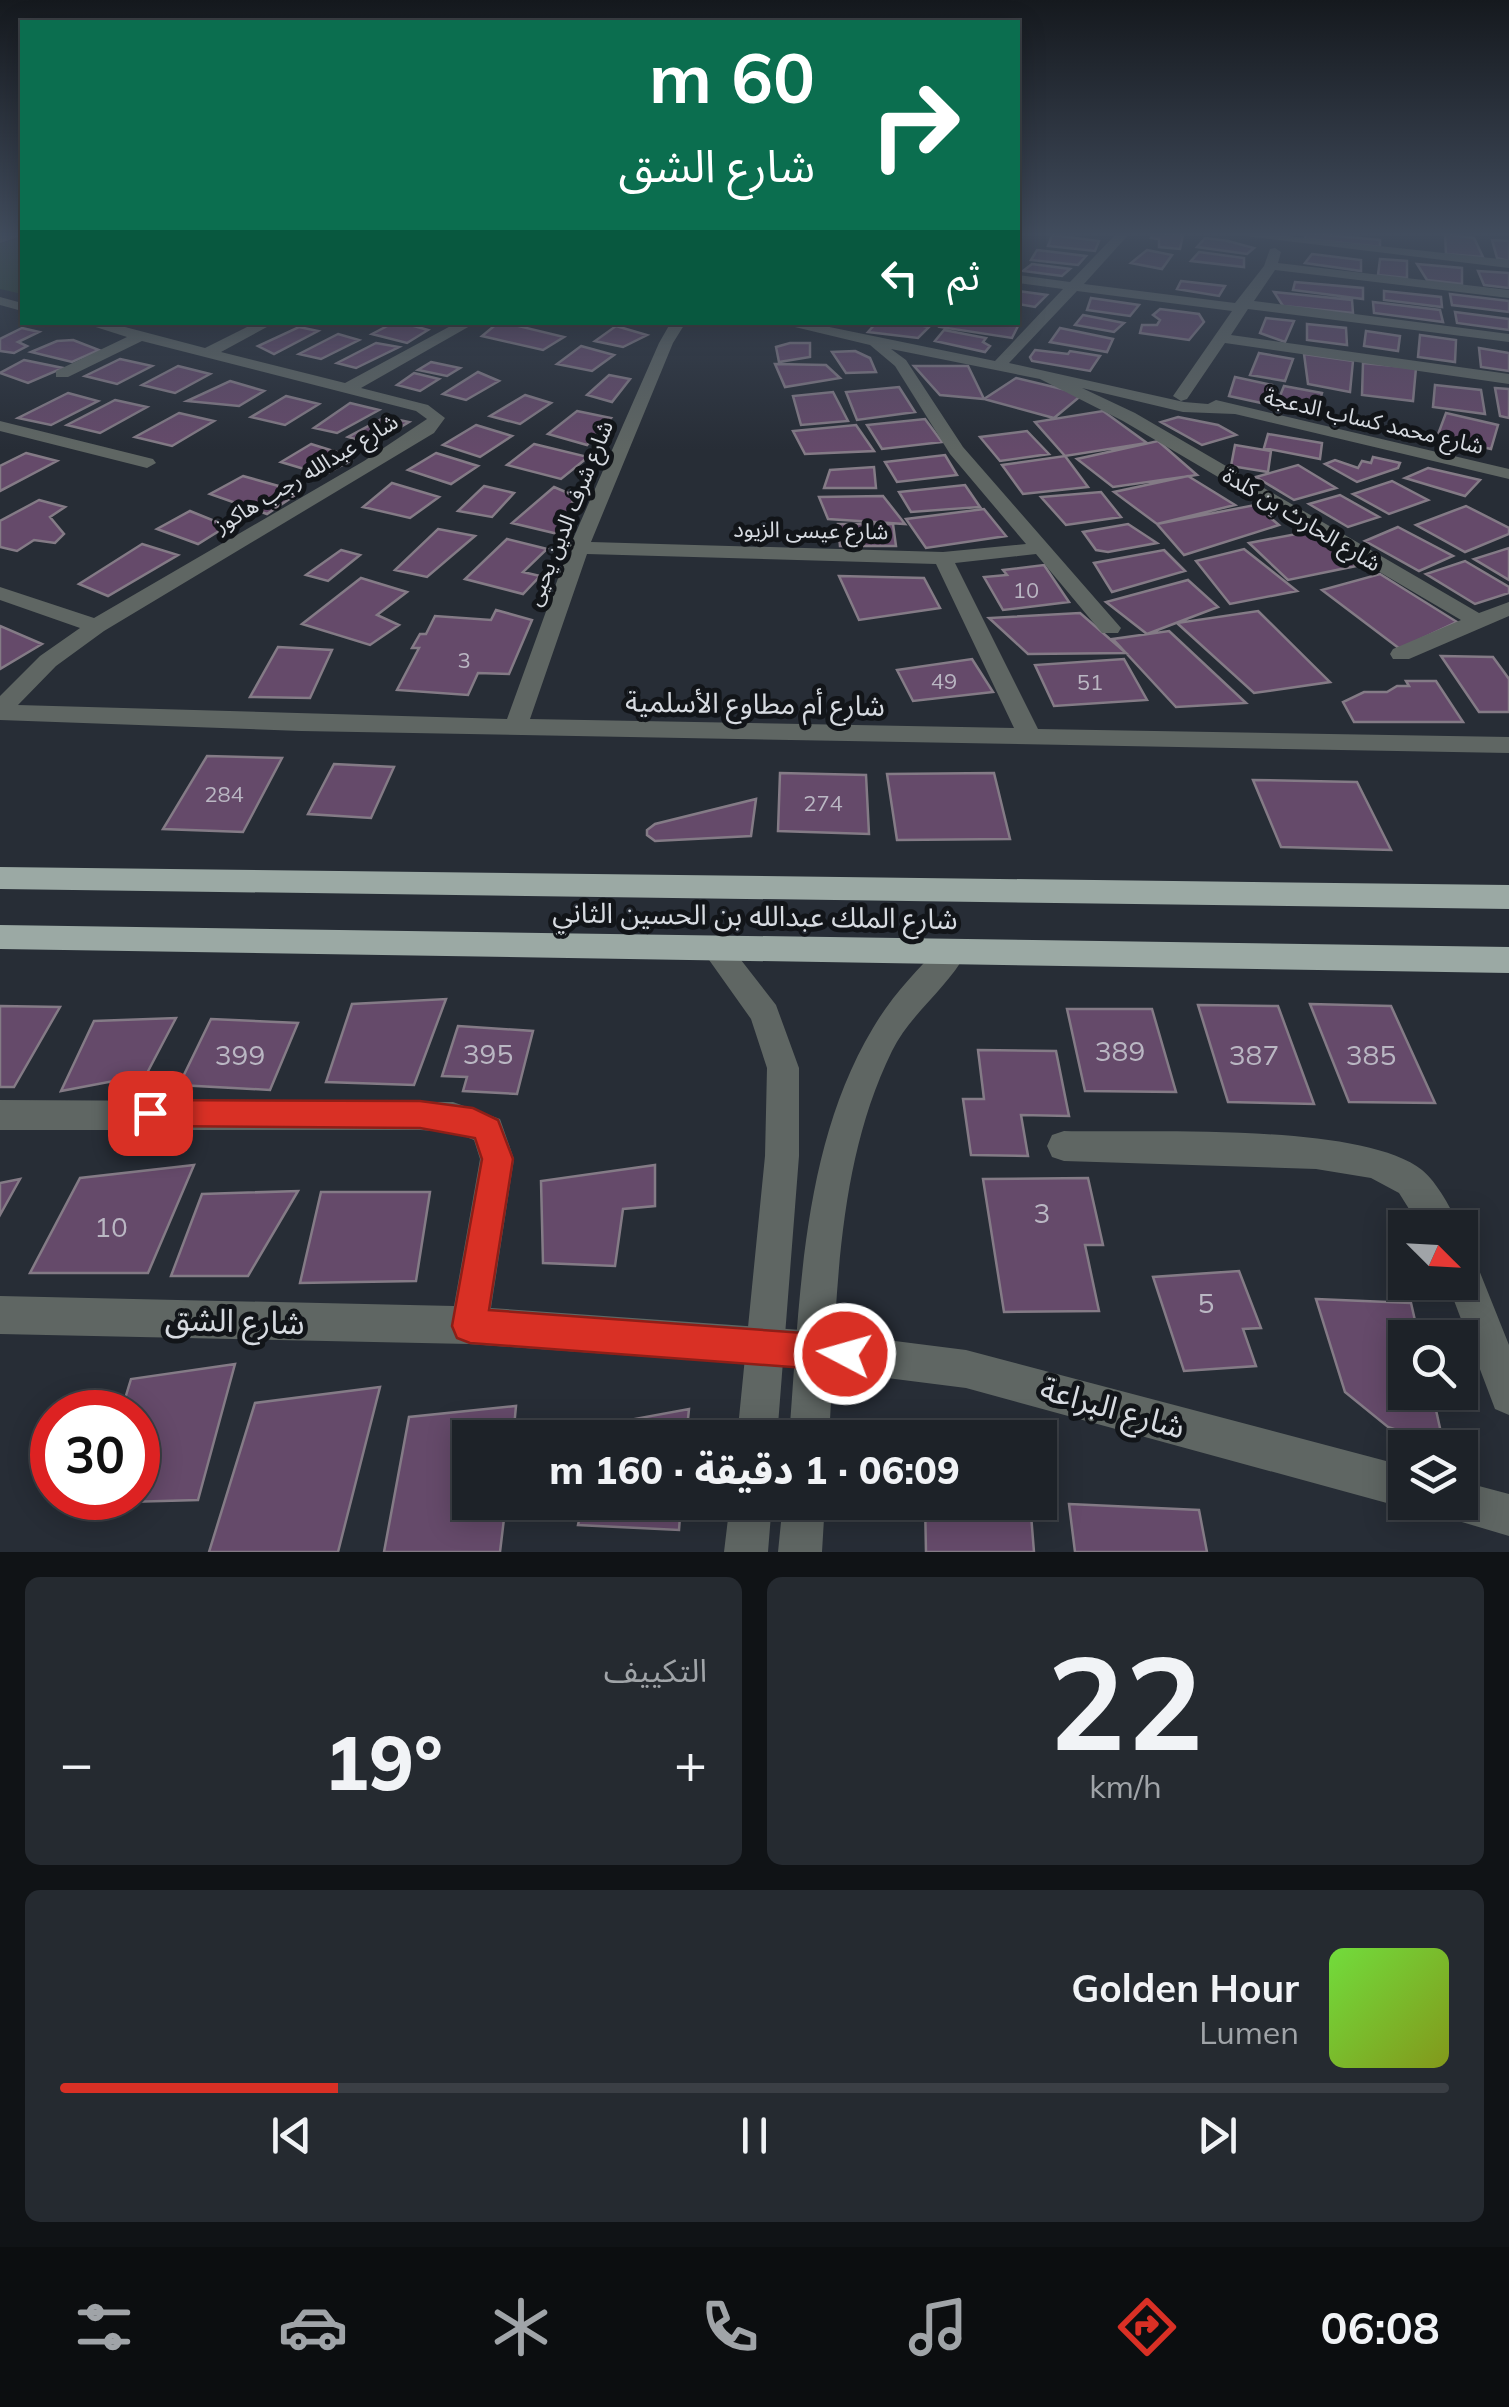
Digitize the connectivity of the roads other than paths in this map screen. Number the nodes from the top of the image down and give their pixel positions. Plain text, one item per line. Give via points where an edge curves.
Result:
1 (1058, 305) edge
2 (1235, 305) edge
3 (1240, 306) junction
4 (98, 325) edge
5 (264, 325) edge
6 (464, 325) edge
7 (677, 325) edge
8 (831, 327) edge
9 (140, 336) junction
10 (1220, 338) junction
11 (1509, 338) edge
12 (869, 340) junction
13 (206, 353) junction
14 (932, 353) junction
15 (901, 362) junction
16 (999, 365) junction
17 (62, 374) dead end
18 (1044, 375) junction
19 (1509, 379) edge
20 (1095, 385) junction
21 (347, 389) junction
22 (1123, 391) junction
23 (1181, 396) junction
24 (1153, 400) junction
25 (1230, 411) junction
26 (1129, 417) junction
27 (0, 426) edge
28 (147, 463) dead end
29 (1509, 474) edge
30 (579, 548) junction
31 (1041, 548) junction
32 (943, 558) junction
33 (0, 593) edge
34 (1509, 608) edge
35 (1476, 620) junction
36 (96, 626) junction
37 (1110, 628) dead end
38 (1402, 654) dead end
39 (0, 711) edge
40 (516, 726) junction
41 (1031, 738) junction
42 (1509, 745) edge
43 (0, 878) edge
44 (1509, 898) edge
45 (0, 937) edge
46 (717, 950) junction
47 (951, 953) junction
48 (1509, 960) edge
49 (0, 1115) edge
50 (1064, 1146) dead end
51 (1429, 1210) edge
52 (1472, 1300) edge
53 (0, 1316) edge
54 (470, 1326) junction
55 (766, 1347) junction
56 (816, 1350) junction
57 (1509, 1396) edge
58 (759, 1420) edge
59 (810, 1420) edge
60 (1388, 1482) edge
61 (1478, 1507) edge
62 (1509, 1515) edge
63 (749, 1520) edge
64 (803, 1520) edge
65 (746, 1552) edge
66 (800, 1552) edge

1 - 16 street
2 - 3 street
3 - 10 street
3 - 11 street
4 - 9 street, شارع عبدالله رجب هاكوز
5 - 13 street
6 - 21 street
7 - 30 street, شارع شرف الدين يحيى
8 - 12 street, شارع محمد كساب الدعجة
9 - 13 street, شارع عبدالله رجب هاكوز
9 - 17 street
10 - 19 street
10 - 23 street
12 - 14 street, شارع محمد كساب الدعجة
12 - 15 street
13 - 21 street, شارع عبدالله رجب هاكوز
14 - 15 street
14 - 16 street, شارع محمد كساب الدعجة
15 - 31 street via 956,450
16 - 18 street, شارع محمد كساب الدعجة
18 - 20 street, شارع محمد كساب الدعجة
18 - 26 street, شارع الحارث بن كلدة
20 - 22 street, شارع محمد كساب الدعجة
20 - 26 street, شارع الحارث بن كلدة
21 - 36 street, شارع عبدالله رجب هاكوز via 431,411 435,422
22 - 23 street, شارع محمد كساب الدعجة
22 - 24 street, شارع محمد كساب الدعجة
22 - 26 street
23 - 25 street, شارع محمد كساب الدعجة
24 - 25 street, شارع محمد كساب الدعجة
24 - 26 street via 1131,408
25 - 29 street, شارع محمد كساب الدعجة
26 - 35 street, شارع الحارث بن كلدة
27 - 28 street
30 - 32 street, شارع عيسى الزيود
30 - 40 street, شارع شرف الدين يحيى
31 - 32 street, شارع عيسى الزيود
31 - 37 street
32 - 41 street
33 - 36 street
34 - 35 street
35 - 38 street
36 - 39 street, شارع عبدالله رجب هاكوز
39 - 40 street, شارع أم مطاوع الأسلمية
40 - 41 street, شارع أم مطاوع الأسلمية
41 - 42 street, شارع أم مطاوع الأسلمية
43 - 44 highway, شارع الملك عبدالله بن الحسين الثاني
45 - 46 highway, شارع الملك عبدالله بن الحسين الثاني
46 - 47 highway, شارع الملك عبدالله بن الحسين الثاني
46 - 55 street via 765,1014 783,1068
47 - 48 highway, شارع الملك عبدالله بن الحسين الثاني
47 - 56 street via 891,1026 861,1084 835,1177
49 - 54 street via 420,1115 473,1121 488,1130 497,1159
50 - 51 street via 1300,1152 1363,1160 1410,1182
52 - 57 street
53 - 54 street, شارع الشق
54 - 55 street, شارع الشق
55 - 56 street, شارع الشق
55 - 58 street
56 - 59 street
56 - 60 street, شارع البراعة via 966,1368
61 - 62 street
63 - 65 street
64 - 66 street

